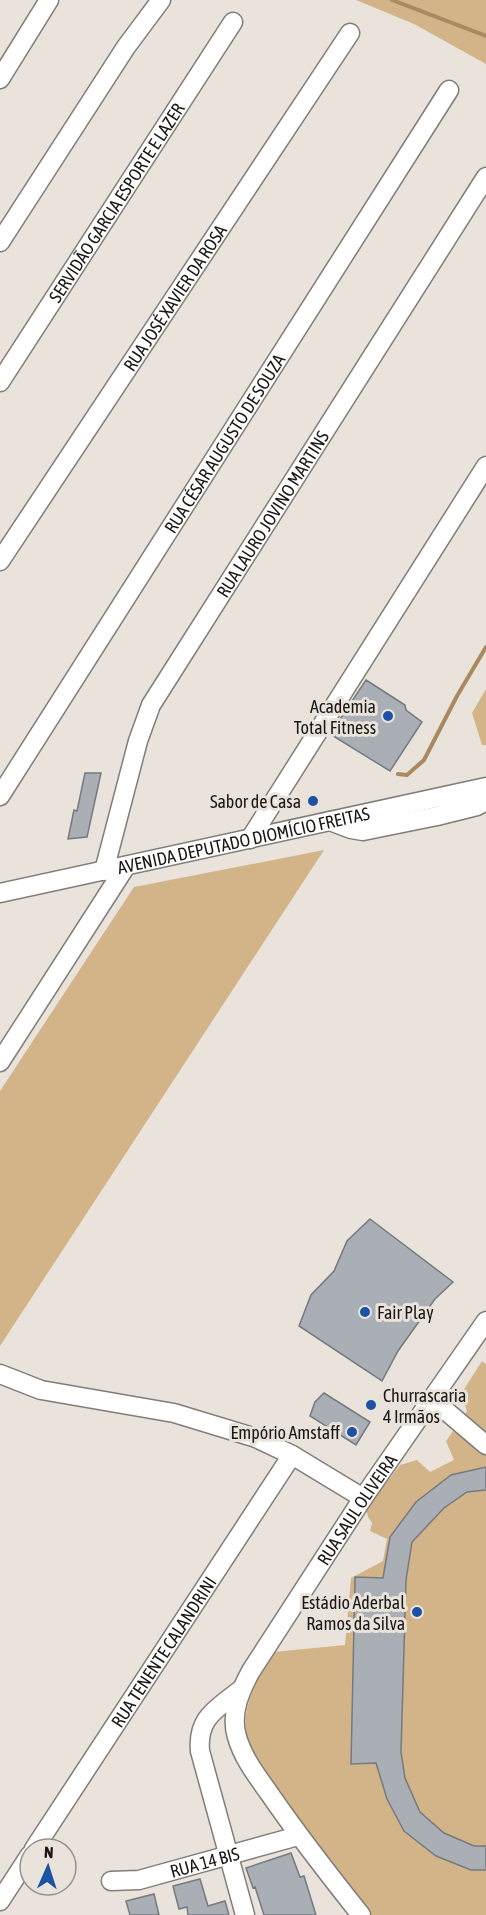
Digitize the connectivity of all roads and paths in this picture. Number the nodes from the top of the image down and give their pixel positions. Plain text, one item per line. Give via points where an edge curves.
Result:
1 (49, 0) edge
2 (161, 0) edge
3 (233, 22) dead end
4 (350, 33) dead end
5 (0, 79) edge
6 (449, 90) dead end
7 (486, 177) edge
8 (0, 242) edge
9 (0, 382) edge
10 (486, 466) edge
11 (0, 561) edge
12 (486, 787) edge
13 (0, 796) edge
14 (486, 801) edge
15 (330, 821) junction
16 (250, 839) junction
17 (126, 866) junction
18 (104, 871) junction
19 (0, 893) edge
20 (0, 1062) edge
21 (486, 1321) edge
22 (0, 1374) edge
23 (432, 1400) junction
24 (486, 1445) edge
25 (292, 1455) junction
26 (363, 1498) junction
27 (240, 1690) junction
28 (298, 1836) junction
29 (42, 1837) edge
30 (229, 1855) junction
31 (18, 1873) edge
32 (111, 1881) dead end
33 (0, 1901) edge
34 (245, 1915) edge
35 (361, 1915) edge

1 - 5 street
2 - 8 street via 120,56
3 - 9 street, SERVIDÃO GARCIA ESPORTE E LAZER
4 - 11 street, RUA JOSÉ XAVIER DA ROSA
6 - 13 street, RUA CÉSAR AUGUSTO DE SOUZA
7 - 18 street, RUA LAURO JOVINO MARTINS via 151,705
10 - 16 street
12 - 15 street, AVENIDA DEPUTADO DIOMÍCIO FREITAS
14 - 15 street via 363,831
15 - 16 street, AVENIDA DEPUTADO DIOMÍCIO FREITAS
16 - 17 street, AVENIDA DEPUTADO DIOMÍCIO FREITAS
17 - 18 street, AVENIDA DEPUTADO DIOMÍCIO FREITAS
17 - 20 street
18 - 19 street, AVENIDA DEPUTADO DIOMÍCIO FREITAS
21 - 23 street, RUA SAUL OLIVEIRA
22 - 25 street via 41,1389 174,1413 256,1438
23 - 24 street
23 - 26 street, RUA SAUL OLIVEIRA
25 - 26 street
25 - 29 street, RUA TENENTE CALANDRINI
26 - 27 street, RUA SAUL OLIVEIRA
27 - 28 street, RUA SAUL OLIVEIRA via 236,1736 257,1776
27 - 30 street via 209,1715 199,1738
28 - 30 street, RUA 14 BIS
28 - 35 street, RUA SAUL OLIVEIRA
30 - 32 street, RUA 14 BIS via 138,1880
30 - 34 street
31 - 33 street

